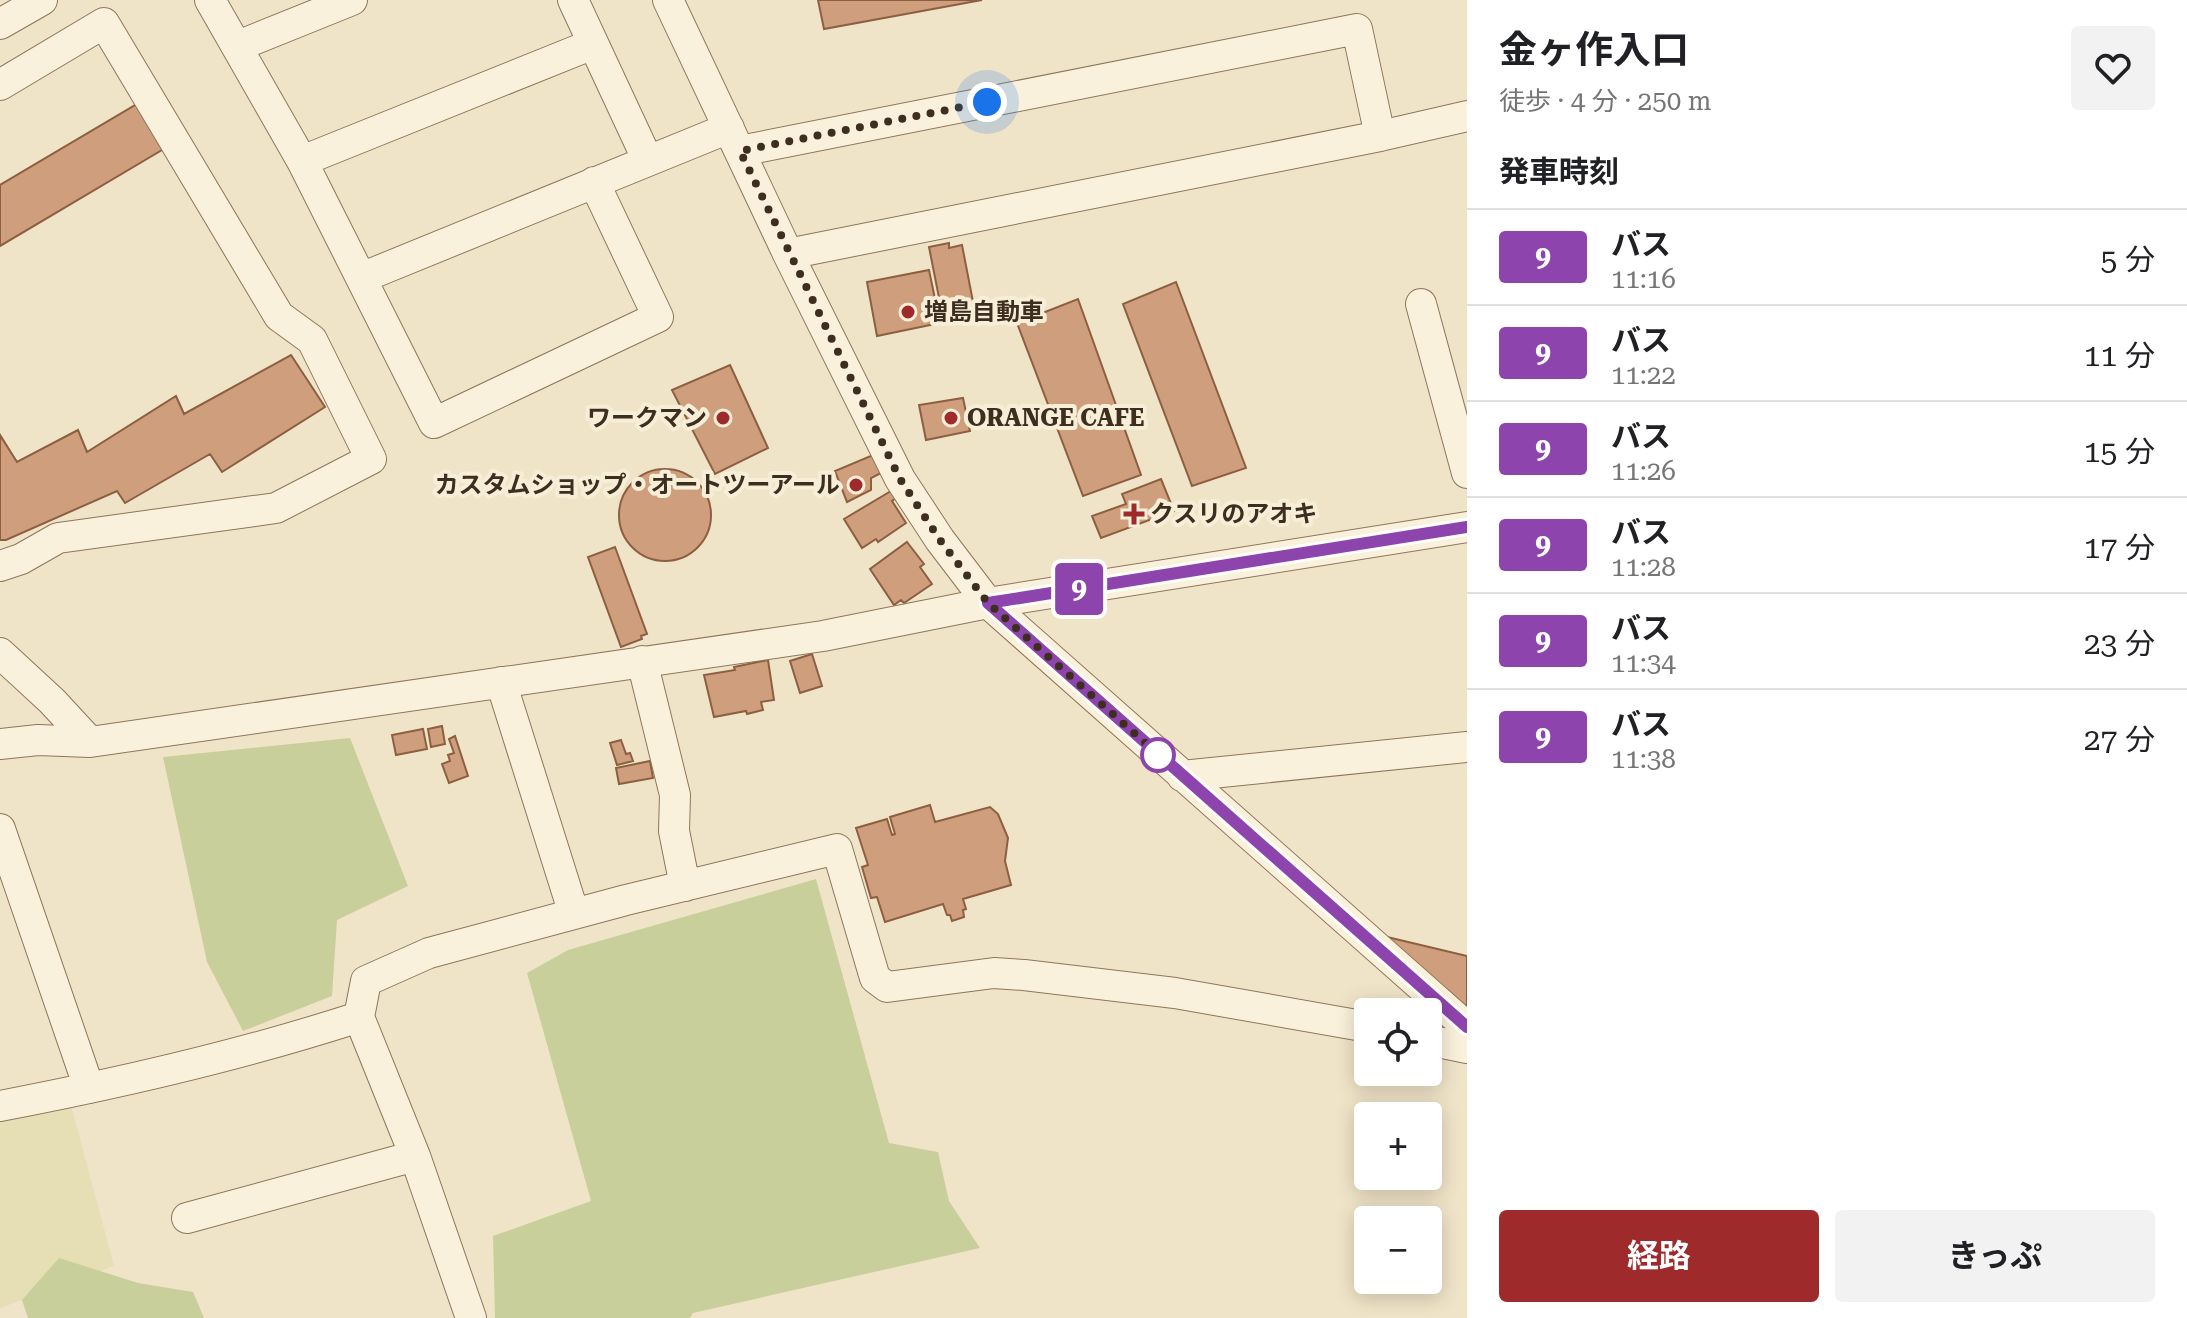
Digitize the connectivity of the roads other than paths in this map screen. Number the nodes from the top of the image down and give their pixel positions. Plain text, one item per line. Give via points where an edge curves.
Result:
1 (42, 0) edge
2 (210, 0) edge
3 (352, 0) edge
4 (573, 0) edge
5 (668, 0) edge
6 (0, 24) edge
7 (593, 44) junction
8 (238, 46) junction
9 (0, 85) edge
10 (1467, 116) edge
11 (1380, 136) junction
12 (734, 139) junction
13 (302, 161) junction
14 (648, 161) junction
15 (594, 182) junction
16 (788, 254) junction
17 (361, 278) junction
18 (1421, 304) dead end
19 (1467, 473) edge
20 (1467, 527) edge
21 (0, 566) edge
22 (988, 603) junction
23 (0, 653) edge
24 (642, 661) junction
25 (501, 682) junction
26 (90, 742) junction
27 (0, 744) edge
28 (1467, 747) edge
29 (1182, 776) junction
30 (0, 829) edge
31 (685, 886) junction
32 (574, 914) junction
33 (359, 1017) junction
34 (1354, 1025) edge
35 (1467, 1027) edge
36 (1442, 1043) edge
37 (1467, 1048) edge
38 (89, 1088) junction
39 (0, 1106) edge
40 (415, 1156) junction
41 (187, 1218) dead end
42 (471, 1318) edge

1 - 6 street
2 - 8 street
3 - 8 street
4 - 7 street
5 - 12 street
7 - 13 street
7 - 14 street
8 - 13 street
9 - 21 street via 104,23 279,316 312,340 371,459 276,508 58,538
10 - 11 street
11 - 12 street via 1357,29
11 - 16 street
12 - 14 street
12 - 16 street
13 - 17 street
14 - 15 street
15 - 17 street
15 - 17 street via 658,317 434,423
16 - 22 street via 900,479
18 - 19 street
20 - 22 street
22 - 24 street via 823,636
22 - 29 street
23 - 26 street
24 - 25 street
24 - 31 street via 675,795 674,831
25 - 26 street
25 - 32 street
26 - 27 street
28 - 29 street
29 - 35 street
30 - 38 street
31 - 32 street
31 - 34 street via 837,849 875,978 887,987 994,973 1024,975 1175,993
32 - 33 street via 429,953 366,981
33 - 38 street
33 - 40 street
36 - 37 street
38 - 39 street
40 - 41 street
40 - 42 street

